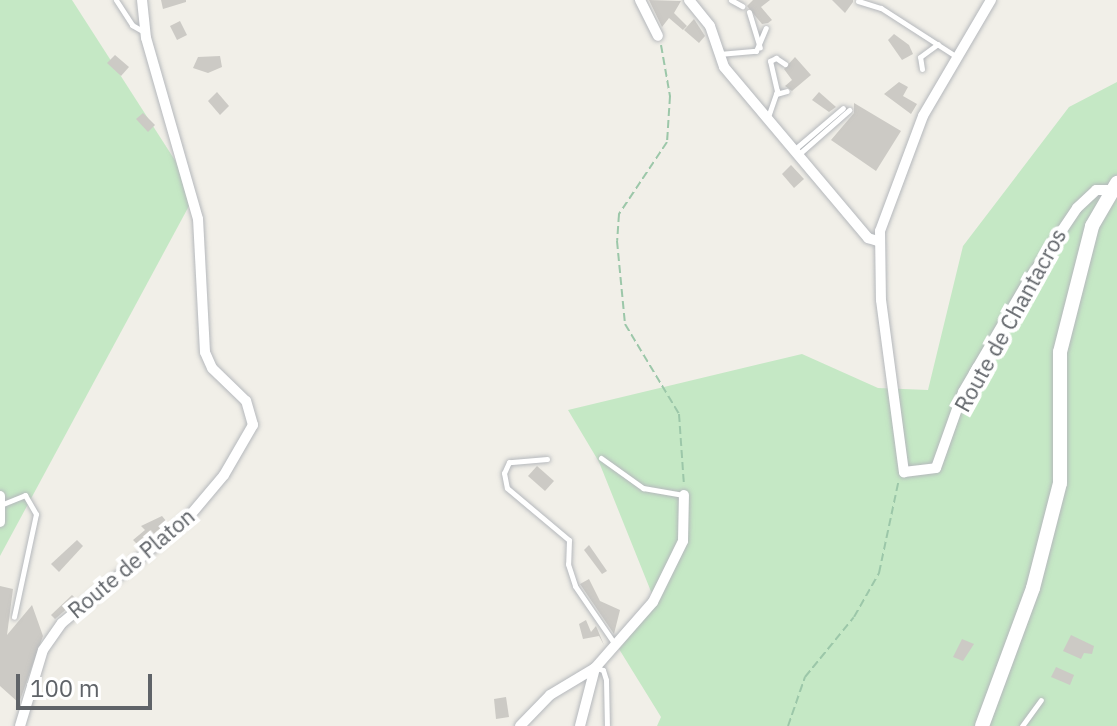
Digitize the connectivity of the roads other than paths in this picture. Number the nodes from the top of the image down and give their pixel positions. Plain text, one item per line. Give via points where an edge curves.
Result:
1 (116, 0) edge
2 (142, 0) edge
3 (640, 0) edge
4 (689, 0) edge
5 (731, 0) edge
6 (991, 0) edge
7 (858, 1) edge
8 (742, 6) dead end
9 (749, 12) dead end
10 (766, 28) dead end
11 (145, 31) junction
12 (658, 36) road end
13 (938, 44) junction
14 (760, 48) junction
15 (718, 55) junction
16 (957, 57) junction
17 (785, 64) dead end
18 (922, 69) dead end
19 (787, 91) dead end
20 (776, 94) junction
21 (846, 109) dead end
22 (768, 117) junction
23 (796, 152) junction
24 (1113, 186) edge
25 (878, 241) junction
26 (601, 458) dead end
27 (547, 459) dead end
28 (684, 495) joint
29 (1, 500) edge
30 (0, 522) edge
31 (14, 617) dead end
32 (614, 643) junction
33 (595, 668) junction
34 (1041, 700) dead end
35 (20, 726) edge
36 (520, 726) edge
37 (580, 726) edge
38 (607, 726) edge
39 (982, 726) edge
40 (1022, 726) edge

1 - 11 lane via 132,25
2 - 11 street, Route de Platon
3 - 12 street
4 - 15 street via 710,26
5 - 8 lane
6 - 16 street
7 - 13 lane via 881,8
9 - 14 lane
10 - 14 lane
11 - 35 street, Route de Platon via 198,219 205,352 212,368 246,401 253,425 224,475 187,519 62,623 43,650
13 - 16 lane
13 - 18 lane via 918,59
14 - 15 lane
15 - 22 street
16 - 25 street via 915,135
17 - 20 lane via 776,58 770,61
19 - 20 lane
20 - 22 lane
21 - 23 lane
22 - 23 street
23 - 25 street via 868,238
24 - 25 street, Route de Chantacros via 1096,190 1077,208 1030,278 963,392 936,468 904,472
24 - 39 main road via 1092,226 1060,352 1060,483 1033,588
26 - 28 lane via 643,488
27 - 32 lane via 509,462 504,473 507,488 569,540 568,564 575,586
28 - 32 street via 683,541 653,602
29 - 30 street
29 - 31 lane via 25,495 36,514
32 - 33 street
33 - 36 street via 550,695
33 - 37 street
33 - 38 lane via 605,674
34 - 40 lane

